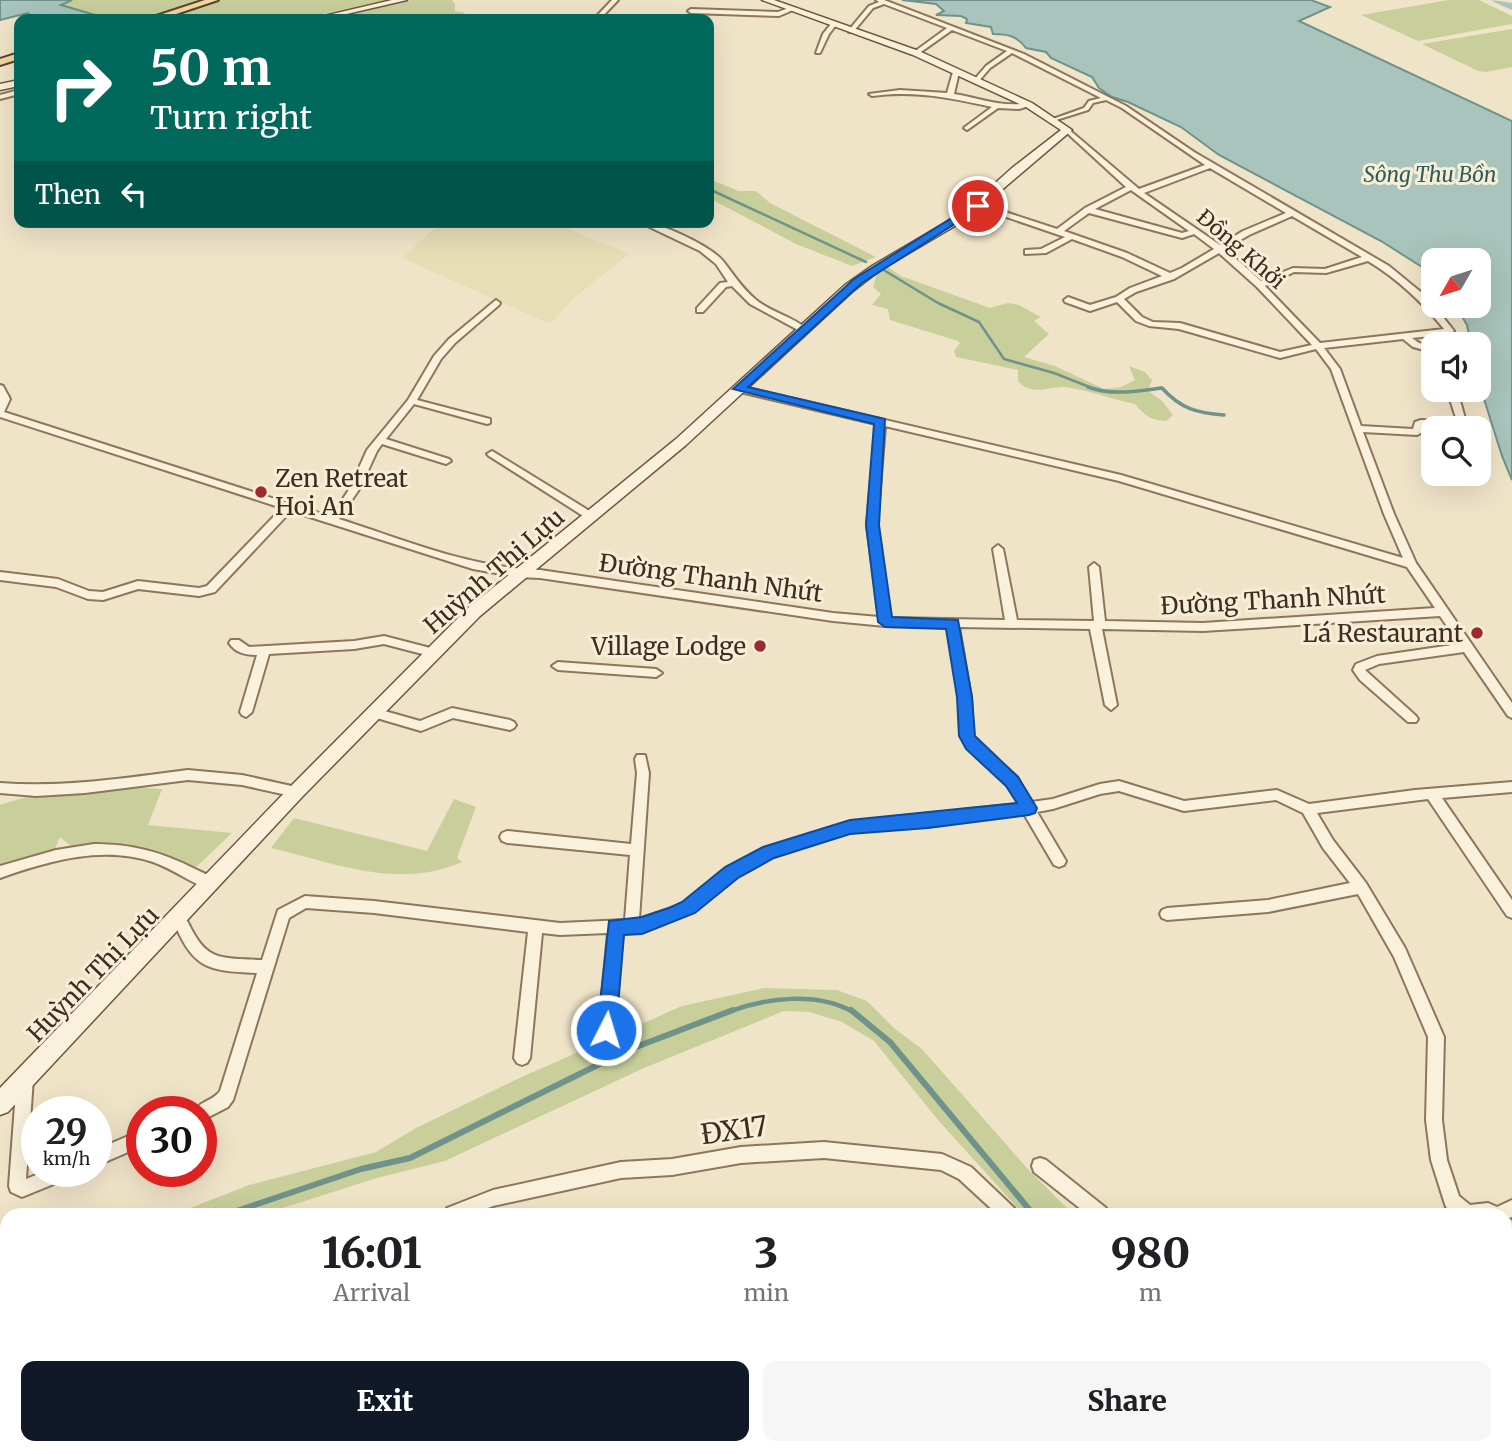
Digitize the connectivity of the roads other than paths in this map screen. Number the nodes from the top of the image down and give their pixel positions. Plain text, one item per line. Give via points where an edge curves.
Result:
1 (403, 0) edge
2 (615, 0) edge
3 (766, 0) edge
4 (218, 1) edge
5 (881, 1) edge
6 (779, 2) edge
7 (726, 4) dead end
8 (791, 9) junction
9 (722, 11) junction
10 (691, 12) dead end
11 (170, 14) edge
12 (183, 14) edge
13 (337, 14) edge
14 (602, 14) edge
15 (833, 25) junction
16 (952, 27) junction
17 (851, 31) junction
18 (1012, 51) junction
19 (818, 52) dead end
20 (916, 53) junction
21 (956, 72) junction
22 (976, 81) junction
23 (872, 94) dead end
24 (950, 94) junction
25 (1107, 98) junction
26 (1029, 105) junction
27 (998, 106) junction
28 (1061, 125) junction
29 (967, 128) dead end
30 (1212, 165) junction
31 (1135, 189) junction
32 (978, 206) junction
33 (1088, 210) junction
34 (1292, 213) junction
35 (656, 228) edge
36 (1196, 231) junction
37 (1057, 233) junction
38 (1070, 237) junction
39 (1220, 249) junction
40 (1028, 252) dead end
41 (1368, 258) junction
42 (1171, 276) junction
43 (734, 283) junction
44 (1260, 285) junction
45 (1119, 299) junction
46 (1068, 300) dead end
47 (496, 303) dead end
48 (700, 310) dead end
49 (803, 329) junction
50 (1403, 335) junction
51 (1318, 346) junction
52 (1421, 346) edge
53 (0, 388) edge
54 (739, 389) junction
55 (412, 401) junction
56 (0, 413) edge
57 (487, 421) dead end
58 (881, 422) junction
59 (1421, 423) edge
60 (1357, 429) junction
61 (380, 440) junction
62 (492, 454) dead end
63 (446, 461) dead end
64 (288, 508) junction
65 (592, 517) junction
66 (333, 521) junction
67 (998, 549) dead end
68 (1411, 564) junction
69 (1094, 567) dead end
70 (517, 575) junction
71 (0, 576) edge
72 (1441, 612) junction
73 (885, 622) junction
74 (953, 624) junction
75 (1012, 625) junction
76 (1097, 626) junction
77 (235, 643) dead end
78 (1467, 648) junction
79 (264, 650) junction
80 (434, 653) junction
81 (558, 666) dead end
82 (656, 673) dead end
83 (1111, 705) dead end
84 (246, 712) dead end
85 (374, 713) junction
86 (1512, 713) edge
87 (1412, 719) dead end
88 (510, 725) dead end
89 (641, 759) dead end
90 (1512, 787) edge
91 (0, 788) edge
92 (296, 792) junction
93 (1432, 794) junction
94 (1029, 808) junction
95 (1308, 809) junction
96 (507, 837) dead end
97 (637, 850) junction
98 (1059, 861) dead end
99 (0, 872) edge
100 (211, 884) junction
101 (1361, 887) junction
102 (1512, 912) edge
103 (1167, 914) dead end
104 (179, 918) junction
105 (536, 926) junction
106 (623, 927) junction
107 (267, 967) junction
108 (606, 1030) dead end
109 (522, 1058) dead end
110 (26, 1077) junction
111 (24, 1096) edge
112 (0, 1104) edge
113 (217, 1105) edge
114 (21, 1137) edge
115 (1040, 1166) dead end
116 (27, 1187) edge
117 (468, 1208) edge
118 (1002, 1208) edge
119 (1092, 1208) edge
120 (1461, 1208) edge

1 - 13 street
2 - 14 street
3 - 6 street, Đồng Khởi
4 - 11 main road
4 - 12 main road
5 - 16 street
5 - 17 street
6 - 8 street, Đồng Khởi
7 - 9 street
8 - 9 street via 779,14
8 - 15 street, Đồng Khởi
9 - 10 street
15 - 17 street, Đồng Khởi
15 - 19 street
16 - 18 street
16 - 20 street
17 - 20 street, Đồng Khởi
18 - 22 street
18 - 25 street
20 - 21 street, Đồng Khởi
21 - 22 street, Đồng Khởi
21 - 24 street
22 - 26 street, Đồng Khởi
23 - 24 street
24 - 27 street
25 - 28 street via 1091,102
25 - 30 street
26 - 27 street
26 - 28 street, Đồng Khởi
27 - 29 street
28 - 31 street, Đồng Khởi
28 - 32 street, Huỳnh Thị Lựu
30 - 31 street via 1158,186
30 - 34 street
31 - 33 street
31 - 36 street, Đồng Khởi
32 - 37 street
32 - 49 street, Huỳnh Thị Lựu via 869,273
33 - 36 street via 1182,236
33 - 37 street
34 - 39 street
34 - 41 street
35 - 43 street via 703,249
36 - 39 street, Đồng Khởi
37 - 38 street
38 - 40 street via 1043,251
38 - 42 street via 1139,259
39 - 42 street
39 - 44 street, Đồng Khởi
41 - 44 street via 1326,271 1293,270
41 - 50 street via 1402,279 1450,331
42 - 45 street
43 - 48 street via 723,285
43 - 49 street via 763,309
44 - 51 street, Đồng Khởi
45 - 46 street via 1092,308
45 - 51 street via 1139,319 1152,324 1180,326 1280,355
47 - 55 street via 444,349
49 - 54 street, Huỳnh Thị Lựu
50 - 51 street
50 - 52 street
51 - 60 street, Đồng Khởi via 1335,369
53 - 56 street via 5,399
54 - 58 street
54 - 65 street, Huỳnh Thị Lựu
55 - 57 street
55 - 61 street
56 - 64 street, Đường Thanh Nhứt
58 - 68 street via 1121,478
58 - 73 street via 873,525
59 - 60 street via 1417,432
60 - 68 street, Đồng Khởi
61 - 63 street
61 - 66 street
62 - 65 street
64 - 66 street, Đường Thanh Nhứt
64 - 71 street via 211,589 199,592 138,585 103,596 88,595 58,583
65 - 70 street, Huỳnh Thị Lựu
66 - 70 street, Đường Thanh Nhứt
67 - 75 street
68 - 72 street, Đồng Khởi
69 - 76 street
70 - 73 street, Đường Thanh Nhứt via 540,574
70 - 80 street, Huỳnh Thị Lựu
72 - 76 street, Đường Thanh Nhứt via 1203,627
72 - 78 street, Đồng Khởi
73 - 74 street, Đường Thanh Nhứt
74 - 75 street, Đường Thanh Nhứt
74 - 94 street via 967,736 1012,781
75 - 76 street, Đường Thanh Nhứt
76 - 83 street
77 - 79 street via 247,651
78 - 86 street, Đồng Khởi
78 - 87 street via 1377,660 1360,667 1364,677
79 - 80 street via 384,640
79 - 84 street
80 - 85 street, Huỳnh Thị Lựu
81 - 82 street
85 - 88 street via 421,726 452,713
85 - 92 street, Huỳnh Thị Lựu
89 - 97 street
90 - 93 street
91 - 92 street via 85,788 188,775
92 - 100 street, Huỳnh Thị Lựu
93 - 95 street
93 - 102 street
94 - 95 street via 1119,786 1184,806 1277,794
94 - 98 street
94 - 106 street via 850,827 769,853 732,873 688,908
95 - 101 street
96 - 97 street
97 - 106 street
99 - 100 street via 70,852 125,851 154,857
100 - 104 street, Huỳnh Thị Lựu
101 - 103 street via 1268,906
101 - 120 street via 1400,954 1436,1037 1434,1120 1439,1160 1452,1201
104 - 107 street via 188,944 201,957 219,965
104 - 110 street, Huỳnh Thị Lựu
105 - 106 street
105 - 107 street via 305,902 283,914
105 - 109 street
106 - 108 street
107 - 113 street via 227,1095
110 - 111 street
110 - 112 street, Huỳnh Thị Lựu
114 - 116 street via 17,1185
115 - 119 street
117 - 118 street, ĐX17 via 493,1198 621,1170 824,1150 942,1162 965,1173

